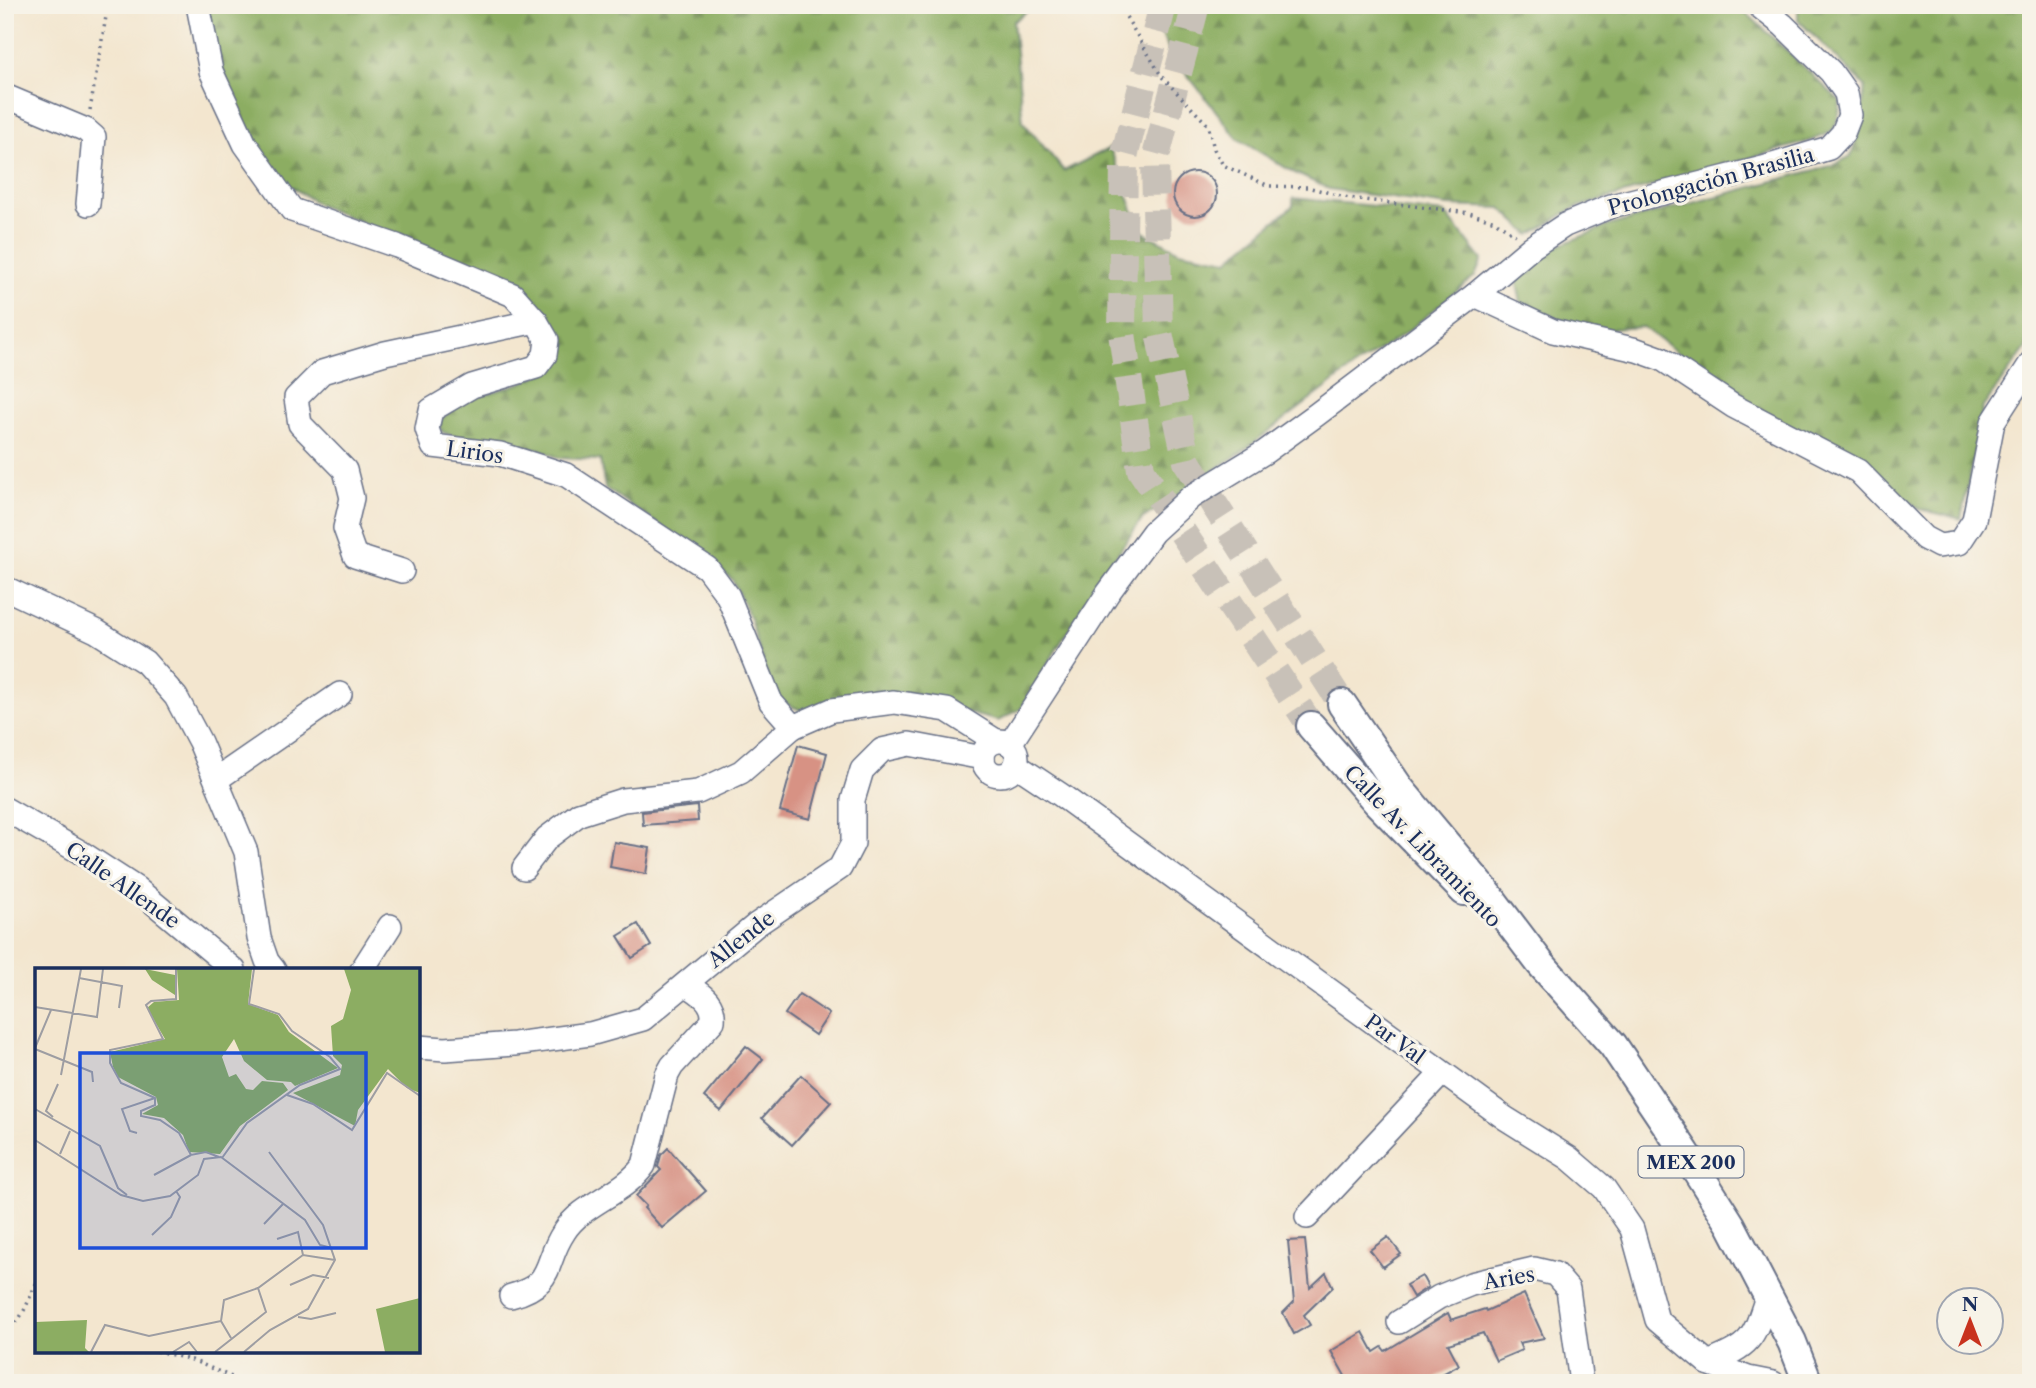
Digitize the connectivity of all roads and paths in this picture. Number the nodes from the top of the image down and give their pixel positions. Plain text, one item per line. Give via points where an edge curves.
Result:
1 (108, 5) edge
2 (198, 5) edge
3 (1119, 5) edge
4 (1758, 5) edge
5 (1785, 15) edge
6 (5, 96) edge
7 (86, 130) junction
8 (88, 204) dead end
9 (1532, 247) junction
10 (1475, 295) junction
11 (536, 321) junction
12 (2031, 363) edge
13 (402, 571) dead end
14 (5, 588) edge
15 (340, 694) dead end
16 (1342, 704) tunnel mouth
17 (1311, 726) tunnel mouth
18 (793, 727) junction
19 (1001, 752) junction
20 (217, 779) junction
21 (5, 809) edge
22 (524, 867) dead end
23 (390, 926) dead end
24 (1540, 963) junction
25 (232, 968) edge
26 (272, 968) edge
27 (363, 968) edge
28 (686, 984) junction
29 (420, 1047) edge
30 (1442, 1073) junction
31 (1307, 1217) dead end
32 (35, 1287) edge
33 (1768, 1294) junction
34 (511, 1296) dead end
35 (1399, 1322) dead end
36 (5, 1331) edge
37 (165, 1353) edge
38 (1708, 1363) junction
39 (246, 1383) edge
40 (1581, 1383) edge
41 (1773, 1383) edge
42 (1808, 1383) edge

1 - 7 path
2 - 11 street, Lirios via 211,71 245,144 292,210 397,246 513,295
3 - 9 path via 1162,77 1208,125 1223,165 1269,186 1307,187 1349,198 1469,213 1495,221
4 - 5 street, Prolongación Brasilia
5 - 9 street, Prolongación Brasilia via 1846,93 1850,115 1829,148 1611,206 1565,225
6 - 7 street
7 - 8 street via 94,137
9 - 10 street, Prolongación Brasilia
10 - 12 street via 1553,331 1662,359 1733,406 1858,471 1924,538 1938,546 1959,543 1974,520 1993,422
10 - 19 street, Prolongación Brasilia via 1265,452 1191,497 1153,532
11 - 13 street via 385,353 322,372 296,398 300,424 345,470 352,498 345,528 355,556
11 - 18 street, Lirios via 547,340 545,355 536,367 472,386 431,410 427,429 433,446 500,454 566,474 707,568 728,596 771,702
14 - 20 street via 96,631 145,662 176,697
15 - 20 street
16 - 24 main road, Calle Av. Libramiento / MEX 200 via 1399,789
17 - 24 main road, Calle Av. Libramiento / MEX 200 via 1386,812
18 - 19 street via 832,710 894,702 947,710
18 - 22 street via 741,772 698,792 623,800 579,814 547,838
19 - 28 street, Allende via 909,744 882,750 862,770 853,800 853,843 840,868 756,925
19 - 30 street, Par Val
20 - 26 street via 246,852 260,938
21 - 25 street, Calle Allende via 137,889
23 - 27 street
24 - 33 main road, Calle Av. Libramiento / MEX 200 via 1613,1045 1724,1214
28 - 29 street, Allende via 643,1019 590,1034 514,1044
28 - 34 street via 713,1007 713,1021 667,1075 644,1165 637,1176 569,1225 531,1291
30 - 31 street
30 - 38 street, Par Val via 1569,1158 1604,1188 1632,1229 1657,1320
32 - 36 path via 30,1301
33 - 38 street via 1752,1337 1738,1350
33 - 42 main road, Calle Av. Libramiento / MEX 200
35 - 40 street, Aries via 1471,1284 1534,1269 1555,1275 1568,1289
37 - 39 path
38 - 41 street, Par Val

